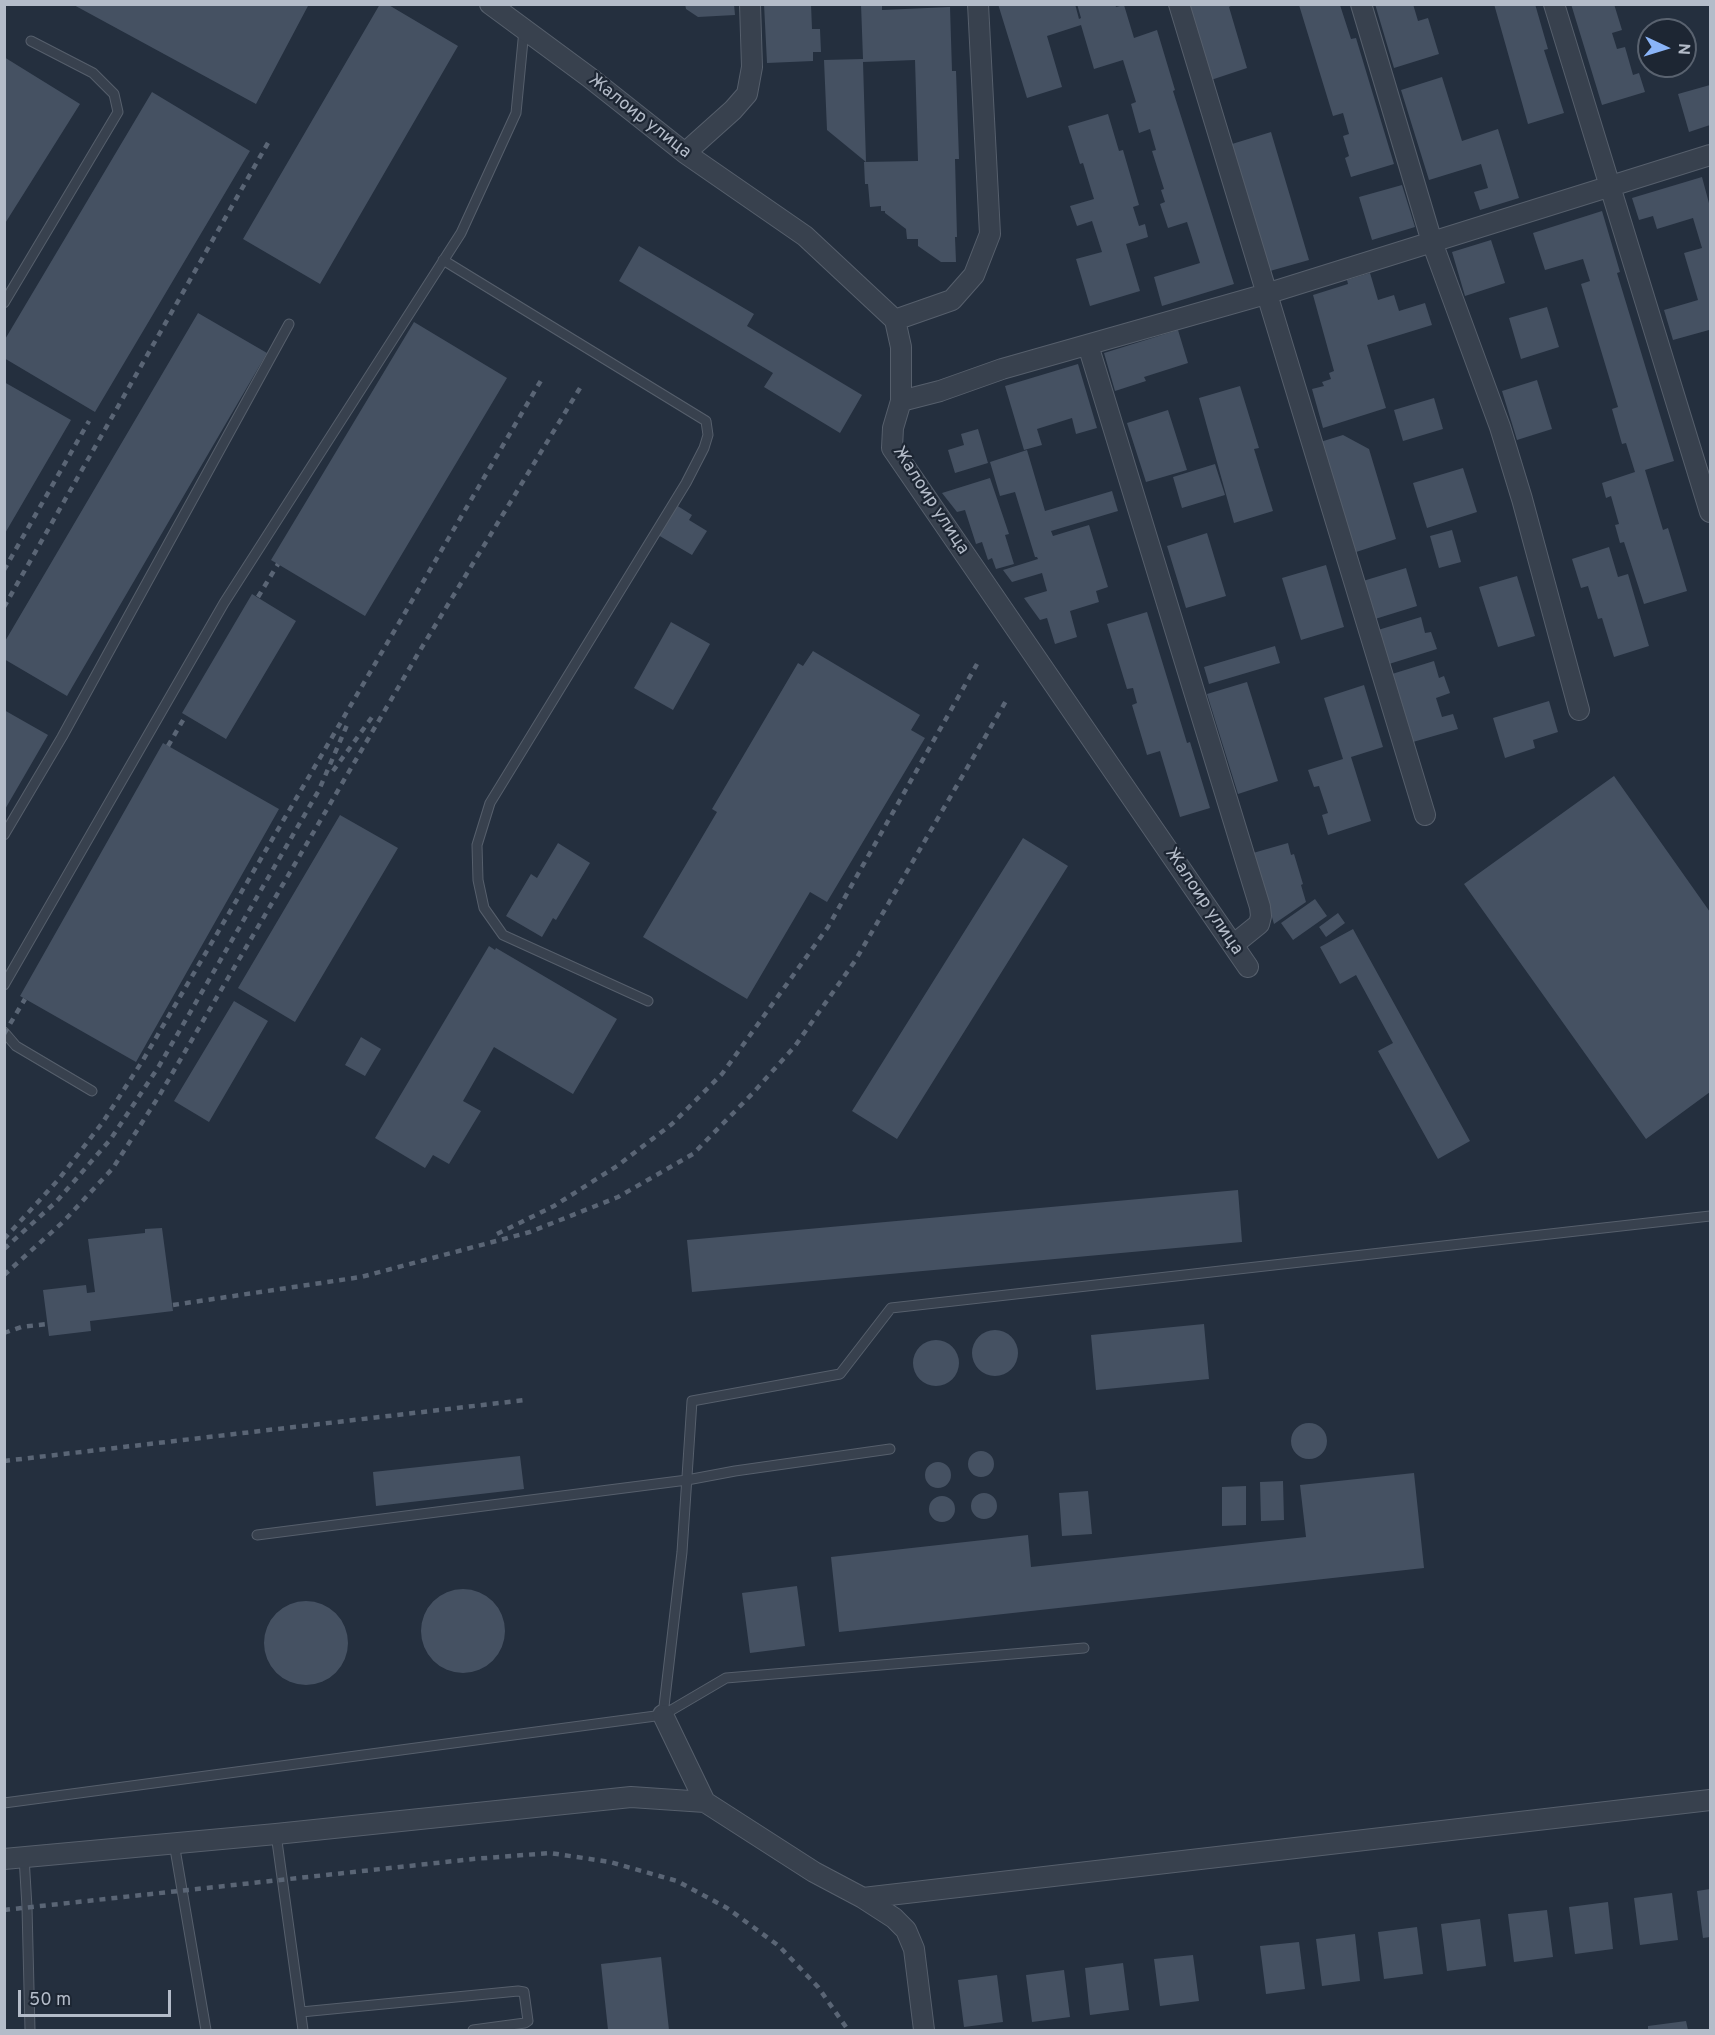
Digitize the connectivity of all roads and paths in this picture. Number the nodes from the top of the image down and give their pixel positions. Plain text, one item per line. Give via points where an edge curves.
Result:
1 (489, 4) edge
2 (750, 4) edge
3 (978, 4) edge
4 (1179, 4) edge
5 (1361, 4) edge
6 (1554, 4) edge
7 (524, 30) junction
8 (31, 41) dead end
9 (685, 153) junction
10 (1710, 155) edge
11 (1610, 186) junction
12 (1432, 242) junction
13 (443, 260) junction
14 (1266, 294) junction
15 (4, 303) edge
16 (895, 320) junction
17 (289, 324) dead end
18 (1088, 345) junction
19 (901, 401) junction
20 (1710, 512) edge
21 (1579, 710) dead end
22 (1425, 815) dead end
23 (4, 835) edge
24 (1233, 945) junction
25 (1248, 968) dead end
26 (4, 985) edge
27 (648, 1000) dead end
28 (4, 1032) edge
29 (92, 1091) dead end
30 (1710, 1216) edge
31 (890, 1449) dead end
32 (687, 1480) junction
33 (257, 1535) dead end
34 (1084, 1648) dead end
35 (663, 1714) junction
36 (1710, 1800) edge
37 (705, 1802) junction
38 (4, 1803) edge
39 (276, 1834) junction
40 (174, 1843) junction
41 (14, 1858) edge
42 (863, 1898) junction
43 (301, 2012) junction
44 (30, 2031) edge
45 (206, 2031) edge
46 (303, 2031) edge
47 (473, 2031) edge
48 (924, 2031) edge

1 - 7 street, Жалоир улица
2 - 9 street via 752,67 747,94
3 - 16 street via 990,234 974,275 952,300
4 - 14 street
5 - 12 street
6 - 11 street
7 - 9 street, Жалоир улица
7 - 13 lane via 516,113 461,233
8 - 15 lane via 93,73 114,94 118,112
9 - 16 street, Жалоир улица via 805,236
10 - 11 street
11 - 12 street
11 - 20 street
12 - 14 street
12 - 21 street via 1500,427
13 - 26 lane via 225,603
13 - 27 lane via 706,421 708,435 687,483 490,803 477,845 484,908 503,935
14 - 18 street
14 - 22 street
16 - 19 street, Жалоир улица via 901,347
17 - 23 lane
18 - 19 street
18 - 24 street via 1260,907 1259,924
19 - 24 street, Жалоир улица via 892,448
24 - 25 street, Жалоир улица
28 - 29 lane via 16,1047
30 - 32 lane via 891,1308 840,1374 692,1401
31 - 32 lane
32 - 33 lane
32 - 35 lane
34 - 35 lane via 726,1678
35 - 37 street
35 - 38 lane
36 - 42 street
37 - 39 street via 631,1797
37 - 42 street via 814,1872
39 - 40 street
39 - 43 lane
40 - 41 street
40 - 45 lane
41 - 44 lane via 27,1907
42 - 48 street via 906,1930 914,1949
43 - 46 lane
43 - 47 lane via 524,1992 528,2021

